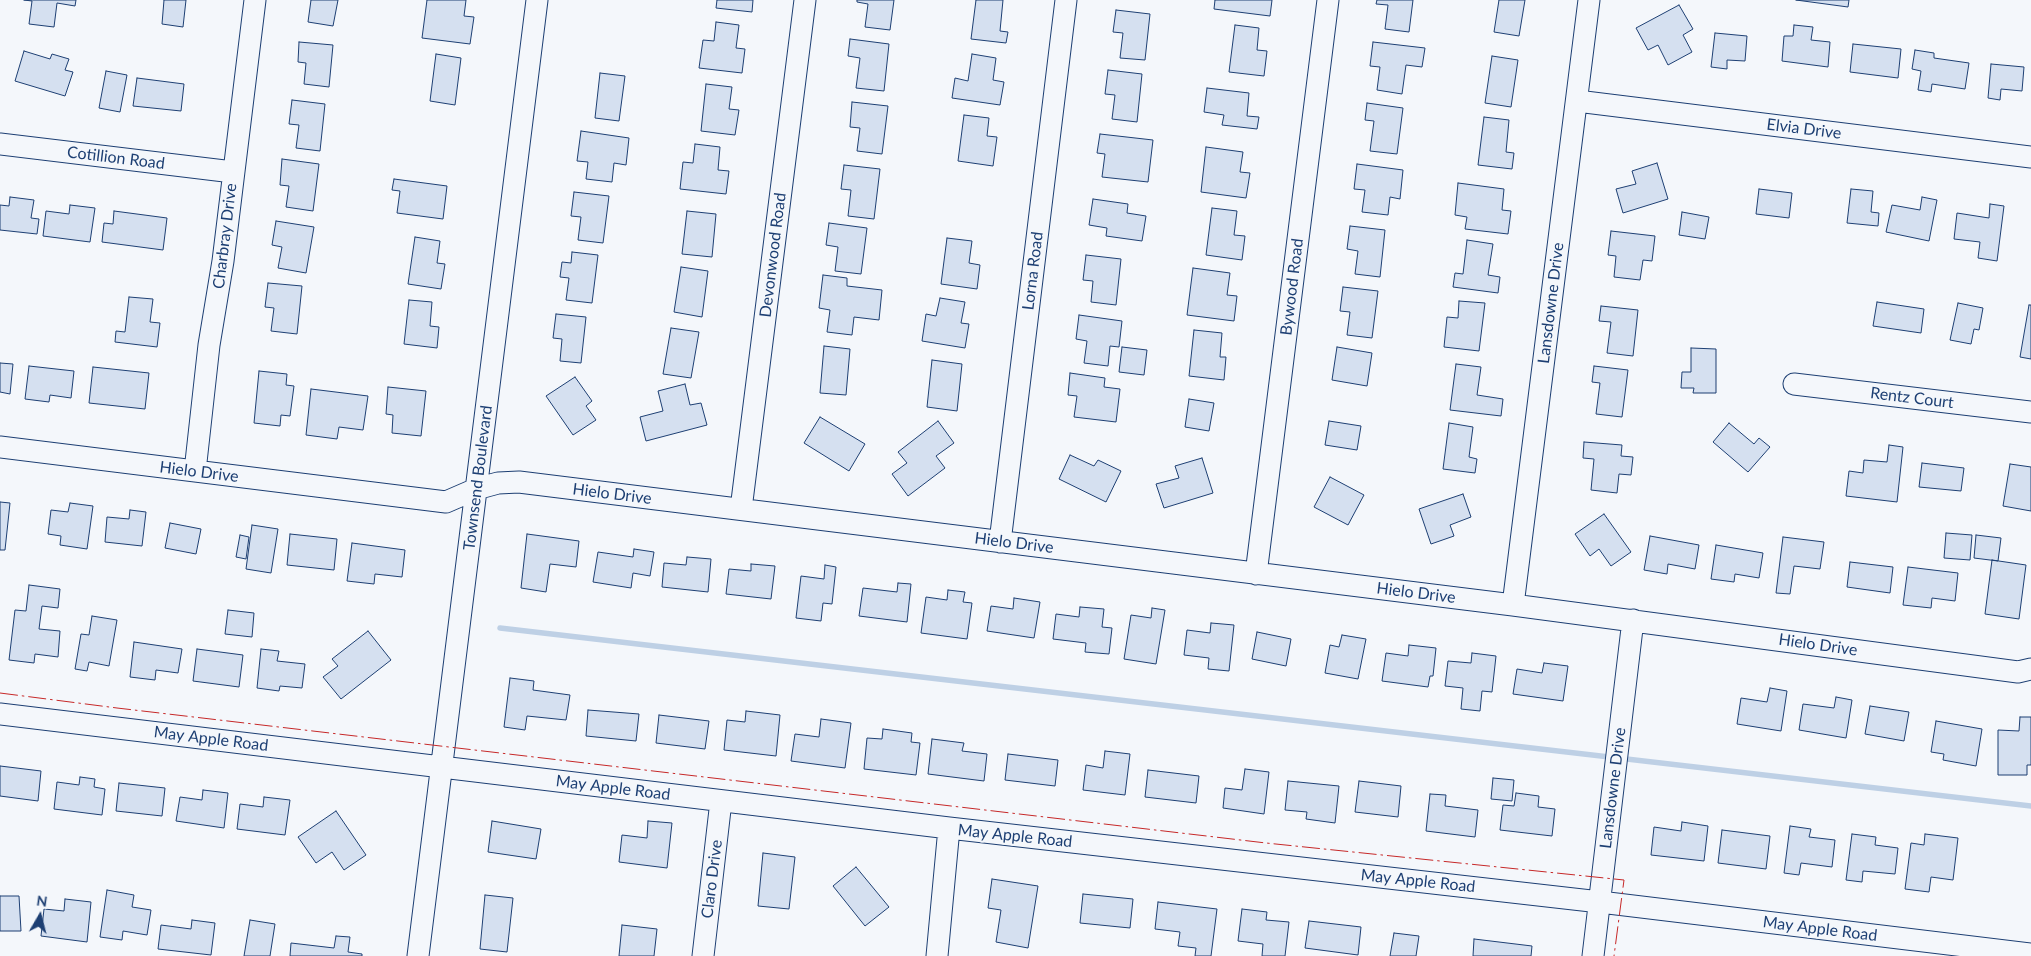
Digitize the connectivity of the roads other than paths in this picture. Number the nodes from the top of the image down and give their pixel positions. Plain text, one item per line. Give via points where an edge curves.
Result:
1 (255, 0) edge
2 (537, 0) edge
3 (805, 0) edge
4 (1066, 0) edge
5 (1328, 0) edge
6 (1589, 0) edge
7 (1577, 101) junction
8 (0, 144) edge
9 (2031, 157) edge
10 (233, 172) junction
11 (1794, 384) dead end
12 (2031, 412) edge
13 (0, 447) edge
14 (194, 471) junction
15 (476, 489) junction
16 (741, 509) junction
17 (1000, 542) junction
18 (1256, 574) junction
19 (1513, 605) junction
20 (1633, 620) junction
21 (2031, 669) edge
22 (0, 714) edge
23 (442, 767) junction
24 (721, 801) junction
25 (949, 828) junction
26 (1600, 902) junction
27 (2026, 955) edge
28 (418, 956) edge
29 (703, 956) edge
30 (937, 956) edge
31 (1593, 956) edge

1 - 10 street, Charbray Drive
2 - 15 street, Townsend Boulevard
3 - 16 street, Devonwood Road
4 - 17 street, Lorna Road
5 - 18 street, Bywood Road
6 - 7 street, Lansdowne Drive
7 - 9 street, Elvia Drive
7 - 19 street, Lansdowne Drive
8 - 10 street, Cotillion Road
10 - 14 street, Charbray Drive
11 - 12 street, Rentz Court
13 - 14 street, Hielo Drive
14 - 15 street, Hielo Drive via 446,502
15 - 16 street, Hielo Drive via 519,482
15 - 23 street, Townsend Boulevard
16 - 17 street, Hielo Drive
17 - 18 street, Hielo Drive
18 - 19 street, Hielo Drive
19 - 20 street, Hielo Drive
20 - 21 street, Hielo Drive via 2018,672
20 - 26 street, Lansdowne Drive
22 - 23 street, May Apple Road
23 - 24 street, May Apple Road
23 - 28 street, Townsend Boulevard
24 - 25 street, May Apple Road
24 - 29 street, Claro Drive
25 - 26 street, May Apple Road
25 - 30 street
26 - 27 street, May Apple Road
26 - 31 street, Lansdowne Drive

